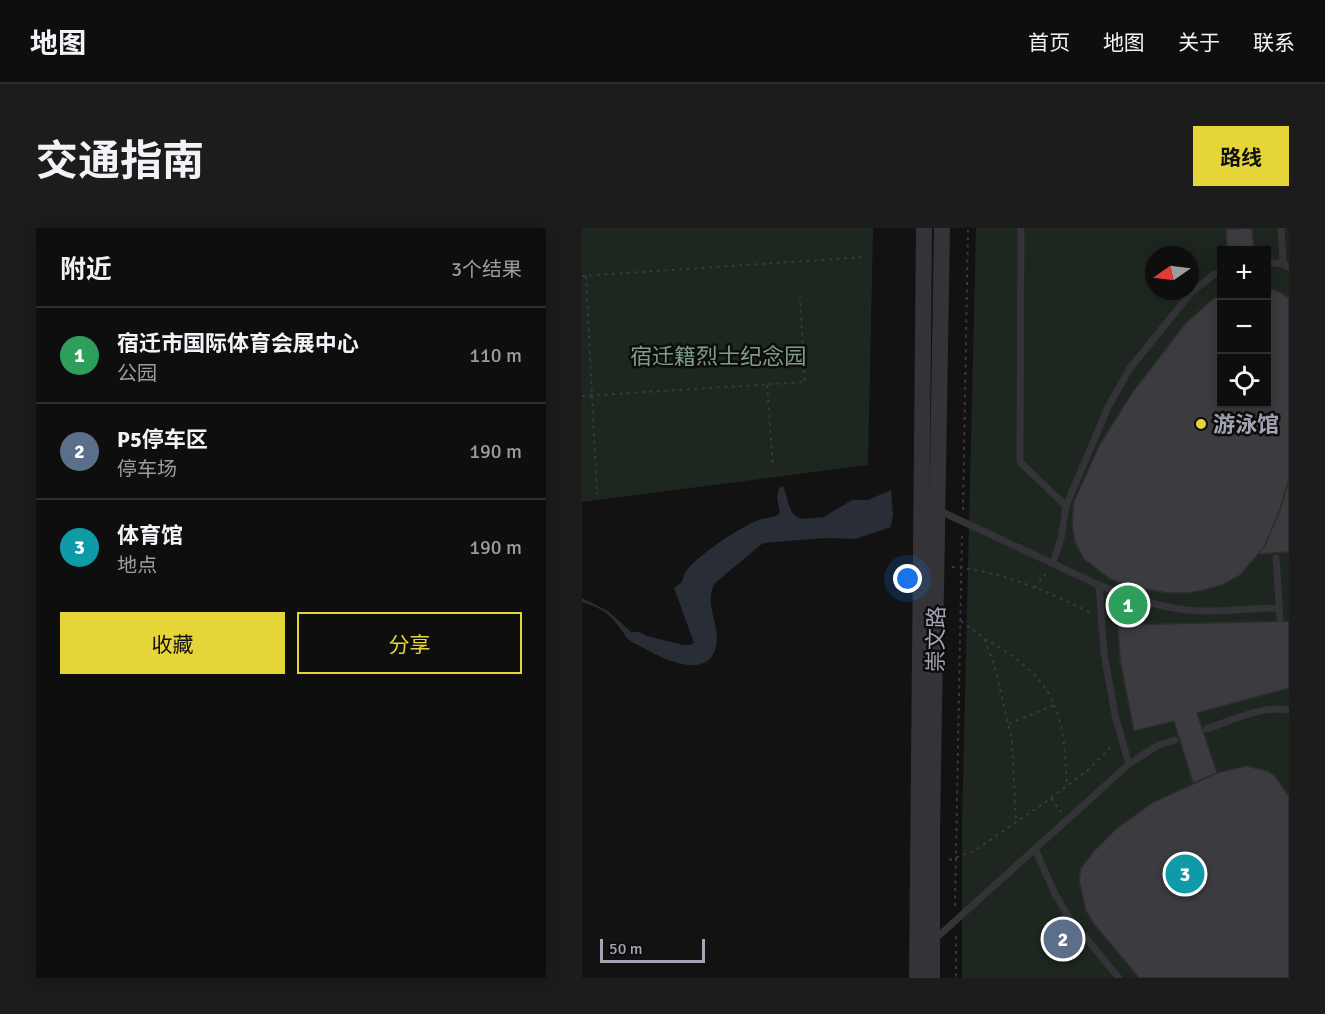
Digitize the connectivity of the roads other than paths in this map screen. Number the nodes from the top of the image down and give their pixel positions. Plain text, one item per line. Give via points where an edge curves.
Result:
1 (924, 228) edge
2 (942, 228) edge
3 (1021, 228) edge
4 (1281, 228) edge
5 (1271, 263) edge
6 (1286, 266) edge
7 (1217, 273) edge
8 (1066, 506) junction
9 (938, 509) junction
10 (1276, 558) dead end
11 (1053, 563) junction
12 (1099, 585) junction
13 (1279, 608) junction
14 (1280, 619) dead end
15 (1289, 710) edge
16 (1206, 729) dead end
17 (1174, 740) dead end
18 (1129, 764) junction
19 (1035, 849) junction
20 (932, 941) junction
21 (917, 978) edge
22 (932, 978) edge
23 (1119, 978) edge

1 - 21 street, 崇文路
2 - 9 street, 崇文路
3 - 8 lane via 1020,462
4 - 6 lane
5 - 6 lane
7 - 8 lane via 1191,293 1130,368 1108,407
8 - 11 lane
9 - 11 lane
9 - 20 street, 崇文路
10 - 13 lane
11 - 12 lane
12 - 13 lane via 1128,598 1198,611
12 - 18 lane via 1114,715
13 - 14 lane
15 - 16 lane via 1254,713
17 - 18 lane via 1158,745
18 - 19 lane
19 - 20 lane
19 - 23 lane via 1070,919
20 - 22 street, 崇文路

